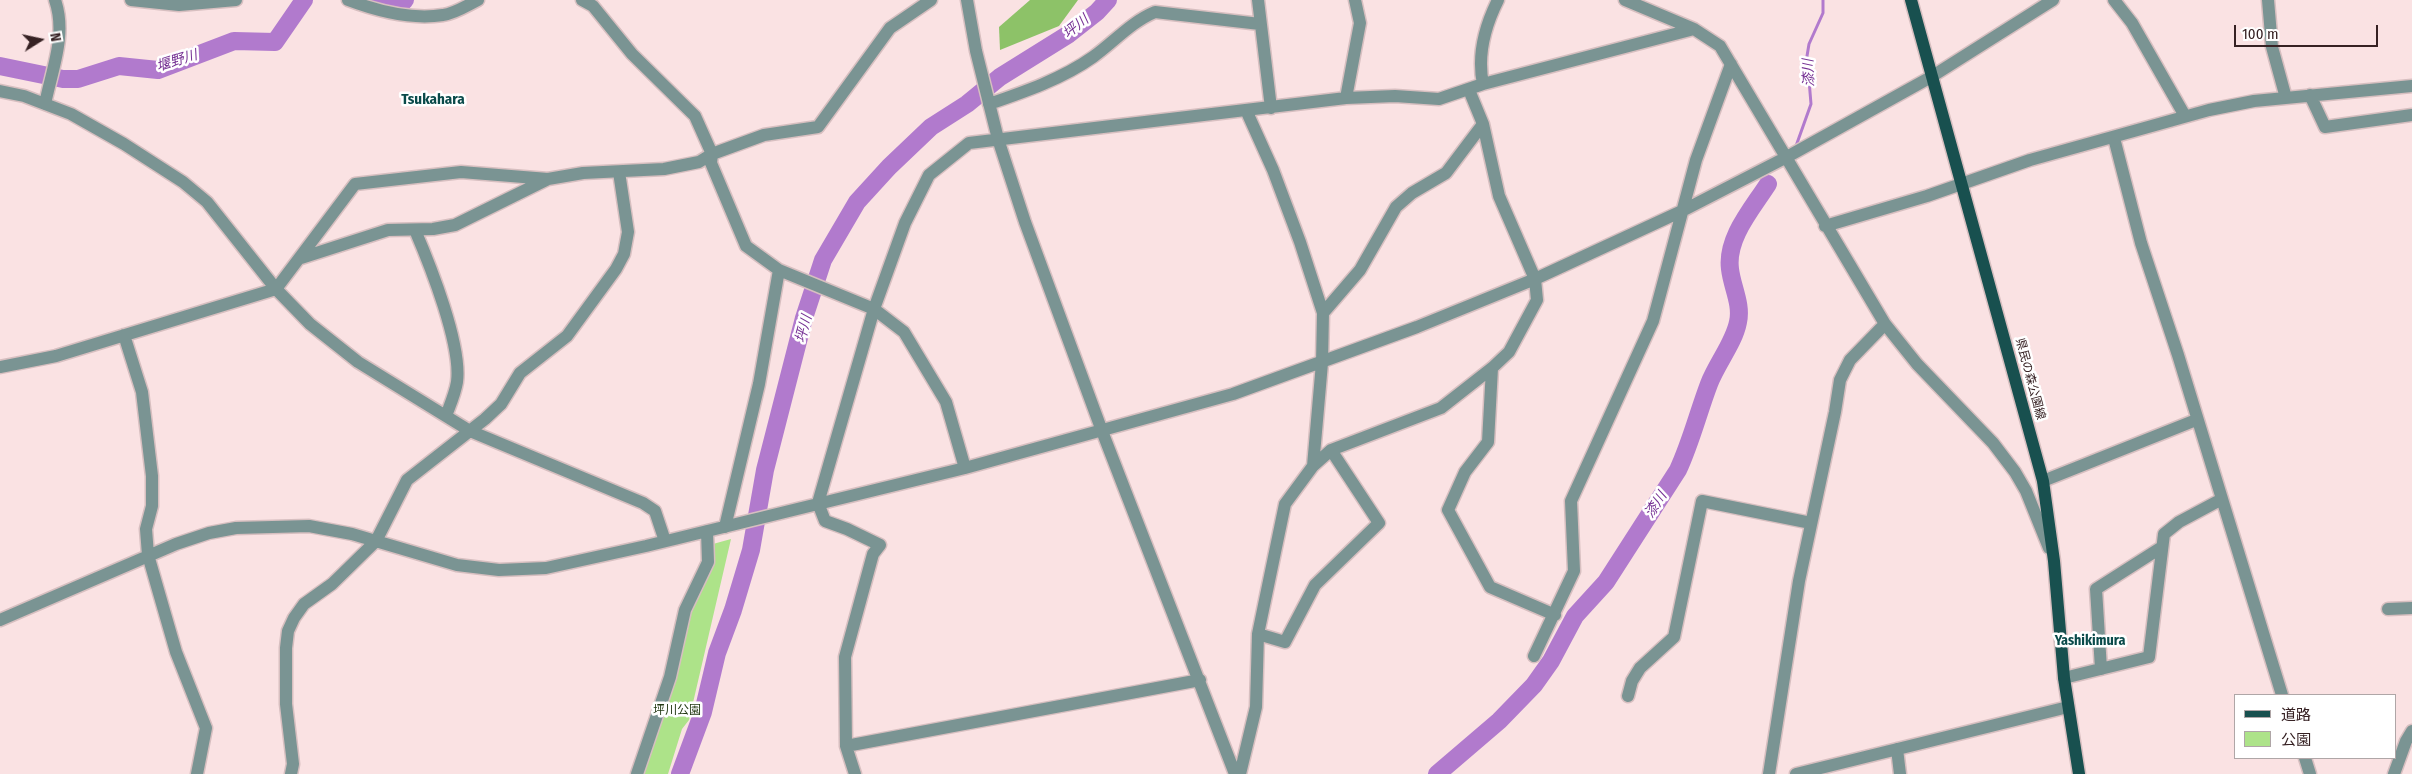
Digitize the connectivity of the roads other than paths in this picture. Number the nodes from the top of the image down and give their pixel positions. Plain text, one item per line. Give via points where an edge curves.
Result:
1 (55, 0) edge
2 (131, 0) edge
3 (236, 0) edge
4 (478, 0) edge
5 (930, 0) edge
6 (967, 0) edge
7 (1258, 0) edge
8 (1355, 0) edge
9 (1498, 0) edge
10 (1625, 0) edge
11 (1911, 0) edge
12 (2052, 0) edge
13 (2114, 0) edge
14 (2268, 0) edge
15 (354, 1) edge
16 (592, 2) edge
17 (1260, 24) junction
18 (1694, 29) junction
19 (1732, 64) junction
20 (1931, 77) junction
21 (1483, 84) junction
22 (2412, 86) edge
23 (1469, 90) junction
24 (0, 91) edge
25 (2310, 95) junction
26 (987, 98) junction
27 (1346, 98) junction
28 (2286, 98) junction
29 (45, 104) junction
30 (1271, 108) junction
31 (1246, 110) junction
32 (2412, 115) edge
33 (2185, 116) junction
34 (1483, 124) junction
35 (2114, 138) junction
36 (998, 139) junction
37 (712, 154) junction
38 (1785, 158) junction
39 (619, 172) junction
40 (548, 179) junction
41 (1962, 183) junction
42 (1682, 211) junction
43 (1825, 226) junction
44 (414, 230) junction
45 (301, 258) junction
46 (778, 270) junction
47 (1535, 279) junction
48 (276, 289) junction
49 (874, 309) junction
50 (1323, 313) junction
51 (1885, 324) junction
52 (124, 335) junction
53 (1322, 363) junction
54 (0, 368) edge
55 (1492, 368) junction
56 (446, 416) junction
57 (2196, 420) junction
58 (470, 431) junction
59 (1102, 431) junction
60 (1331, 450) junction
61 (1313, 466) junction
62 (965, 468) junction
63 (2043, 481) junction
64 (2222, 499) junction
65 (818, 504) junction
66 (1811, 523) junction
67 (725, 527) junction
68 (707, 531) junction
69 (376, 541) junction
70 (665, 542) junction
71 (2162, 547) junction
72 (148, 555) junction
73 (2054, 561) junction
74 (2412, 608) edge
75 (2388, 609) dead end
76 (1555, 615) junction
77 (0, 620) edge
78 (1258, 634) junction
79 (1534, 656) dead end
80 (2101, 669) junction
81 (2064, 678) junction
82 (1200, 680) junction
83 (2282, 694) edge
84 (1628, 696) dead end
85 (2068, 708) junction
86 (2412, 731) edge
87 (846, 746) junction
88 (1897, 750) junction
89 (2305, 759) edge
90 (197, 774) edge
91 (291, 774) edge
92 (637, 774) edge
93 (855, 774) edge
94 (1235, 774) edge
95 (1240, 774) edge
96 (1769, 774) edge
97 (1796, 774) edge
98 (1900, 774) edge
99 (2079, 774) edge
100 (2310, 774) edge
101 (2394, 774) edge

1 - 29 street via 60,14 60,38
2 - 3 street via 179,5
4 - 15 street via 444,15 378,11
5 - 37 street via 890,28 818,127 764,135
6 - 26 street
7 - 17 street
8 - 27 street via 1360,23
9 - 21 street via 1486,22 1480,68
10 - 18 street
11 - 20 main road, 県民の森公園線
12 - 20 street
13 - 33 street via 2132,23
14 - 28 street via 2272,47
16 - 37 street via 632,54 695,116
17 - 26 street via 1155,12 1142,18 1092,58 1036,87
17 - 30 street
18 - 19 street via 1720,46
18 - 21 street
19 - 38 street
19 - 42 street via 1696,160
20 - 38 street
20 - 41 main road, 県民の森公園線
21 - 23 street
22 - 25 street
23 - 27 street via 1439,99 1395,96
23 - 34 street
24 - 29 street
25 - 28 street
25 - 32 street via 2325,127
26 - 36 street
27 - 30 street
28 - 33 street via 2230,105
29 - 48 street via 124,144 183,182 207,202
30 - 31 street
31 - 36 street
31 - 50 street via 1294,224
33 - 35 street
34 - 47 street via 1499,196
34 - 50 street via 1446,173 1412,192 1396,207 1360,270
35 - 41 street via 2030,160
35 - 57 street via 2140,243
36 - 49 street via 969,142 929,174 905,223
36 - 59 street
37 - 39 street via 699,162 664,169
37 - 46 street via 711,163 746,246
38 - 42 street
38 - 43 street
39 - 40 street via 583,173
39 - 58 street via 628,232 624,254 616,269 567,336 520,373 501,404
40 - 44 street via 456,225
40 - 45 street via 461,172 355,184
41 - 43 street
41 - 63 main road, 県民の森公園線
42 - 47 street
42 - 76 street via 1653,321 1571,502 1574,572
43 - 51 street
44 - 45 street via 388,230
44 - 56 street via 442,303 456,364 457,382
45 - 48 street
46 - 49 street
46 - 67 street via 759,384
47 - 53 street
47 - 55 street via 1537,300 1509,352
48 - 52 street
48 - 56 street via 310,324 358,362
49 - 62 street via 904,332 946,402
49 - 65 street
50 - 53 street
51 - 66 street via 1850,360 1840,380
51 - 73 street via 1917,364 1993,443 2015,472
52 - 54 street via 56,356
52 - 72 street via 142,392 152,476 152,506 146,529
53 - 59 street via 1233,394
53 - 61 street
55 - 60 street via 1441,408
55 - 76 street via 1488,442 1464,472 1448,510 1490,587
56 - 58 street
57 - 63 street
57 - 64 street
58 - 69 street via 407,480
58 - 70 street via 643,503 655,512
59 - 62 street
59 - 82 street
60 - 61 street
60 - 78 street via 1379,523 1316,585 1285,642
61 - 78 street via 1286,504
62 - 65 street
63 - 73 main road, 県民の森公園線
64 - 71 street via 2179,522 2164,534
64 - 83 street
65 - 67 street
65 - 87 street via 825,521 880,545 873,554 845,657
66 - 84 street via 1702,501 1674,636 1640,668
66 - 96 street
67 - 68 street
68 - 70 street
68 - 92 street via 708,562 685,610 670,677
69 - 70 street via 457,565 499,570 546,568
69 - 72 street via 309,526 262,526 209,533
69 - 91 street via 332,584 304,604 288,631 286,704 293,764
71 - 80 street via 2096,589
71 - 80 street via 2149,657
72 - 77 street
72 - 90 street via 176,652 206,728
73 - 81 main road, 県民の森公園線
74 - 75 street
76 - 79 street
78 - 95 street via 1256,707
80 - 81 street
81 - 85 main road, 県民の森公園線
82 - 87 street
82 - 94 street
85 - 88 street
85 - 99 main road, 県民の森公園線
86 - 101 street
87 - 93 street
88 - 97 street
88 - 98 street
89 - 100 street

